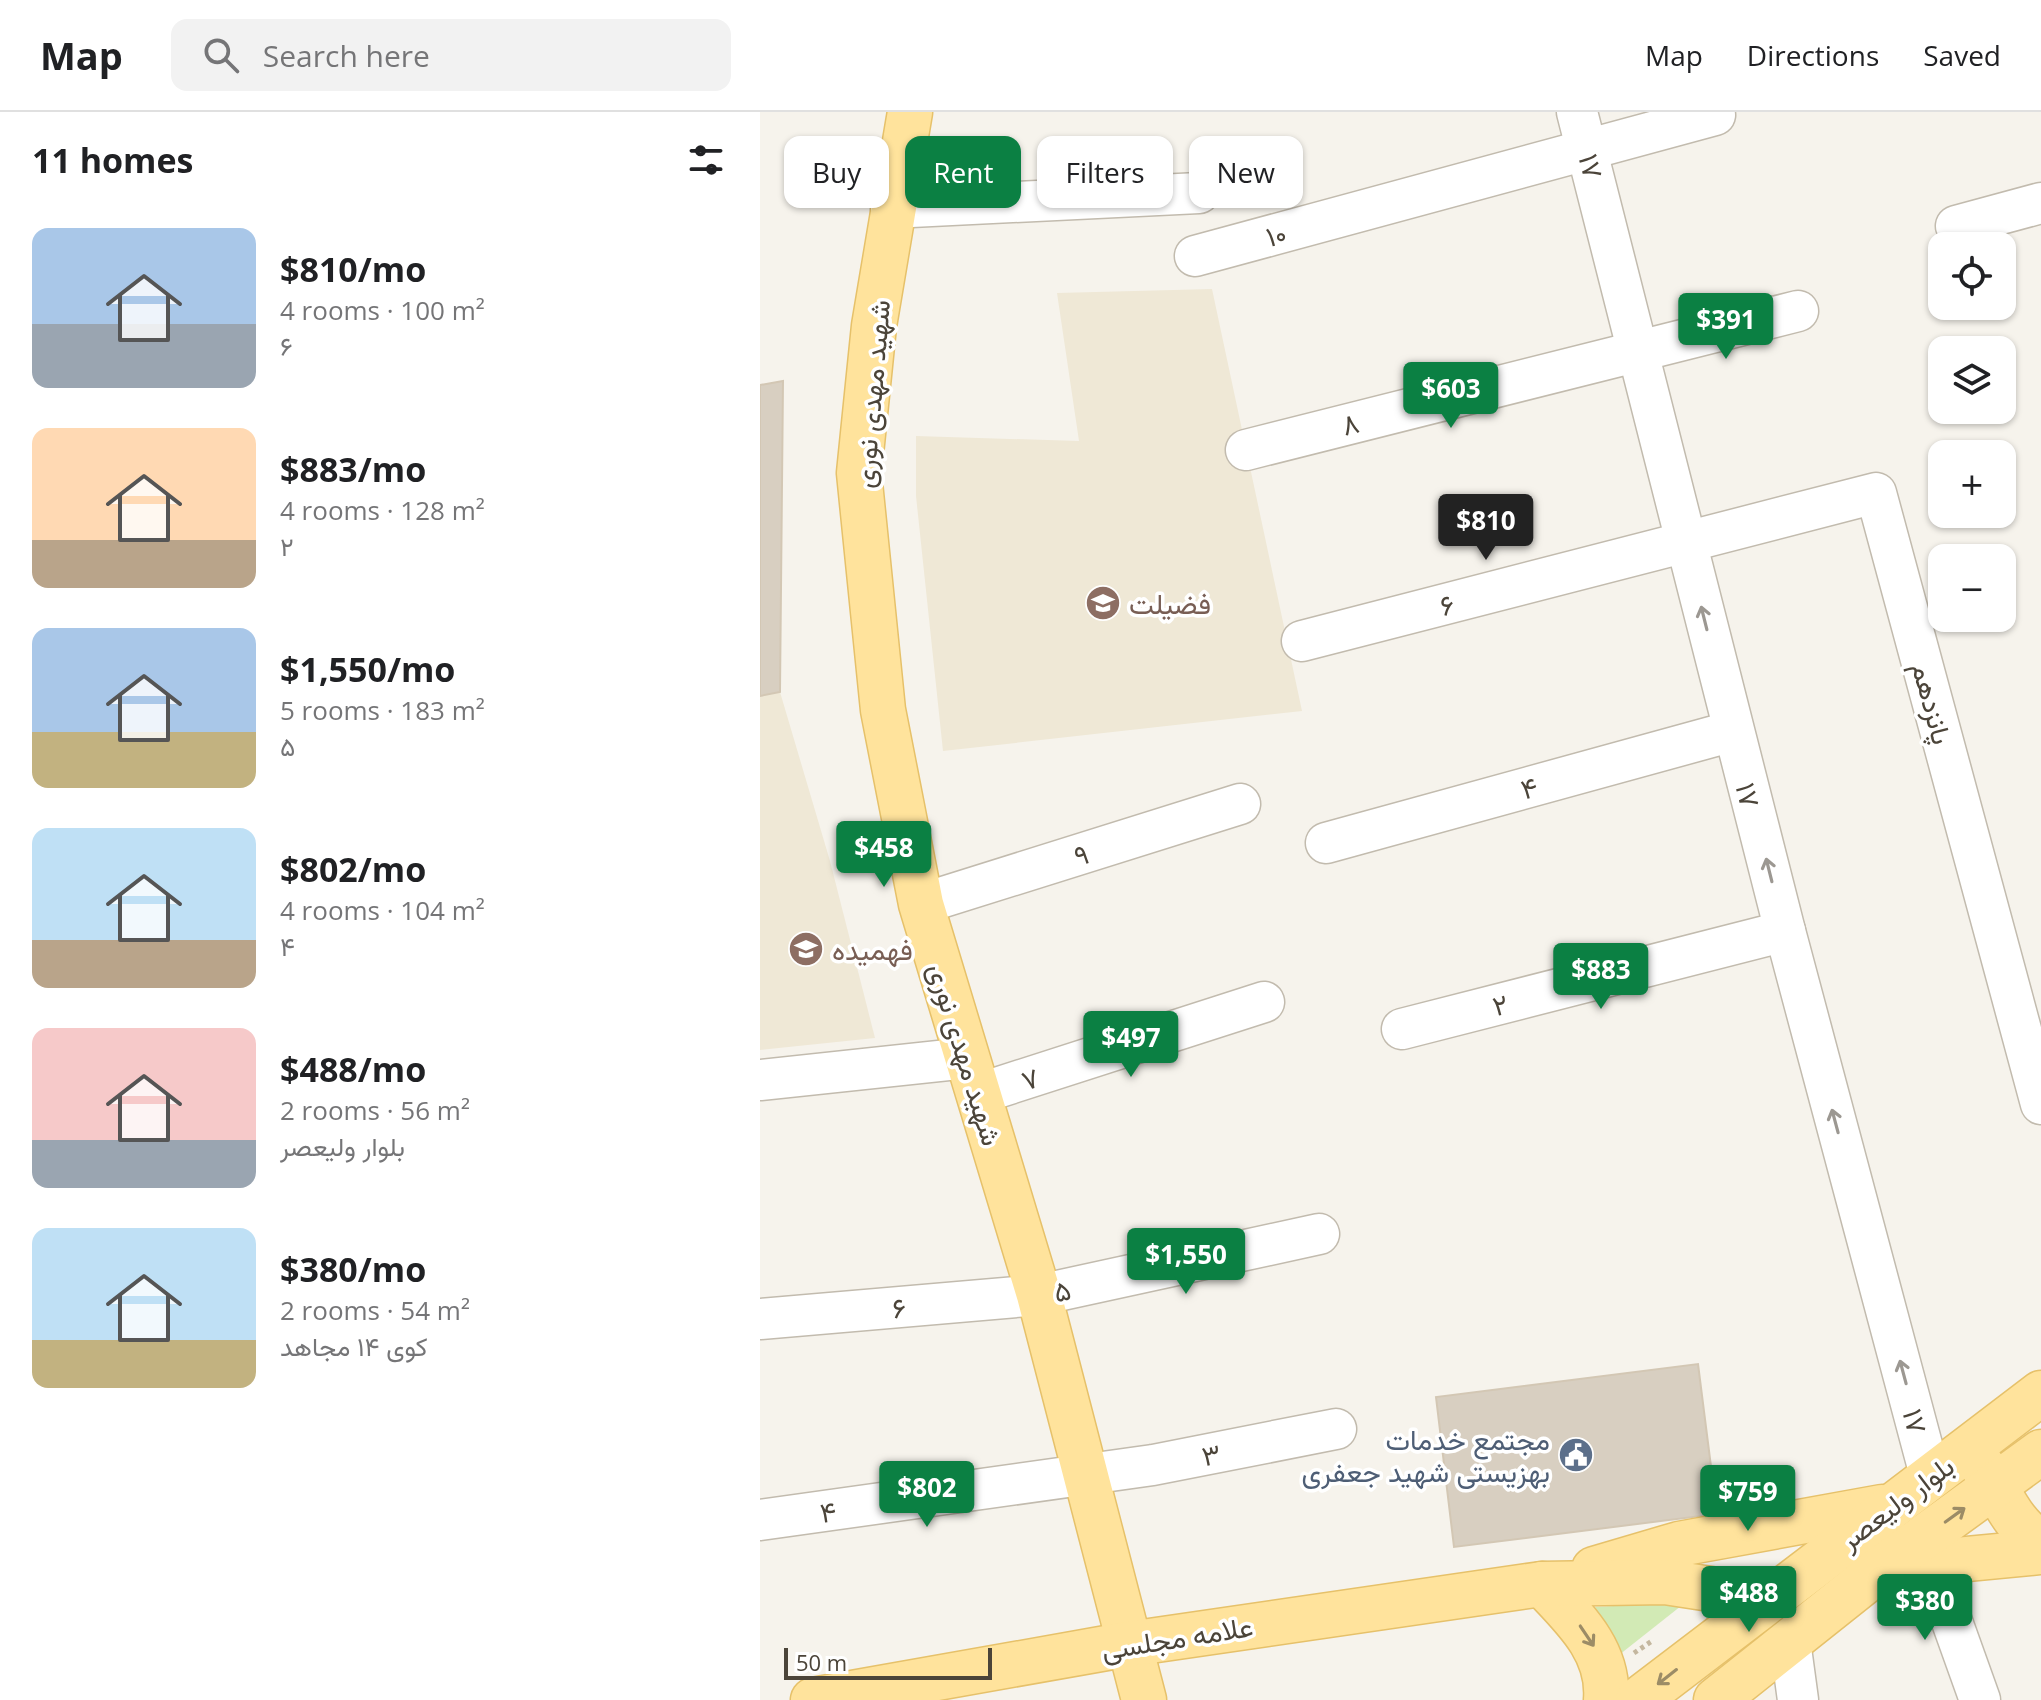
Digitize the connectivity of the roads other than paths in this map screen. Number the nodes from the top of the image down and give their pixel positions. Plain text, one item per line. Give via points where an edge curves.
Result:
1 (910, 112) edge
2 (1715, 115) dead end
3 (1582, 130) edge
4 (1189, 193) edge
5 (2041, 203) edge
6 (891, 208) junction
7 (1956, 226) dead end
8 (1195, 256) dead end
9 (1798, 311) dead end
10 (1640, 349) junction
11 (1246, 450) dead end
12 (1685, 544) junction
13 (1302, 641) dead end
14 (1733, 731) junction
15 (1240, 804) dead end
16 (1326, 843) dead end
17 (921, 904) junction
18 (1785, 931) junction
19 (1264, 1002) dead end
20 (1402, 1029) dead end
21 (972, 1076) junction
22 (760, 1080) edge
23 (2041, 1104) edge
24 (1319, 1234) dead end
25 (1039, 1295) junction
26 (760, 1319) edge
27 (2041, 1393) edge
28 (1336, 1429) dead end
29 (1969, 1448) junction
30 (2041, 1452) edge
31 (1086, 1475) junction
32 (1930, 1475) junction
33 (1997, 1485) junction
34 (2041, 1495) edge
35 (1888, 1506) junction
36 (760, 1520) edge
37 (2041, 1542) edge
38 (1679, 1544) junction
39 (2041, 1552) edge
40 (1931, 1563) junction
41 (1883, 1567) junction
42 (1542, 1584) junction
43 (1769, 1598) junction
44 (1790, 1641) junction
45 (1129, 1644) junction
46 (813, 1700) edge
47 (1144, 1700) edge
48 (1606, 1700) edge
49 (1638, 1700) edge
50 (1716, 1700) edge
51 (1798, 1700) edge
52 (1980, 1700) edge

1 - 6 main road, شهید مهدی نوری
2 - 3 street
3 - 8 street, ۱۰
3 - 10 street, ۱۷
4 - 6 street
5 - 7 street
6 - 17 main road, شهید مهدی نوری via 859,473 883,710
9 - 10 street, ۸
10 - 11 street, ۸
10 - 12 street, ۱۷
12 - 13 street, ۶
14 -> 12 street, ۱۷
12 - 23 street, پانزدهم via 1876,493
14 - 16 street, ۴
18 -> 14 street, ۱۷
15 - 17 street, ۹
17 - 21 main road, شهید مهدی نوری
18 - 20 street, ۲
32 -> 18 street, ۱۷
19 - 21 street, ۷
21 - 22 street, ۷
21 - 25 main road, شهید مهدی نوری
24 - 25 street, ۵
25 - 26 street, ۶
25 - 31 main road, شهید مهدی نوری
27 - 29 main road, بلوار ولیعصر
28 - 31 street, ۳
29 - 32 main road, بلوار ولیعصر
29 - 33 main road
30 - 33 main road, بلوار ولیعصر
31 - 36 street, ۴
31 - 45 main road, شهید مهدی نوری
32 - 35 main road, بلوار ولیعصر
33 - 34 main road
33 - 37 main road via 2009,1515
41 -> 33 main road, بلوار ولیعصر
35 - 38 main road
35 - 43 main road, بلوار ولیعصر
38 - 42 main road
38 - 43 main road via 1736,1565
39 - 40 main road
40 - 41 main road
40 - 52 street
41 - 44 main road, بلوار ولیعصر
42 - 43 main road via 1665,1582
42 - 45 main road, علامه مجلسی
42 -> 48 main road via 1592,1639 1607,1686
43 - 44 main road
43 -> 49 main road, بلوار ولیعصر
44 - 50 main road, بلوار ولیعصر
44 - 51 street
45 - 46 main road, علامه مجلسی
45 - 47 main road, شهید مهدی نوری

